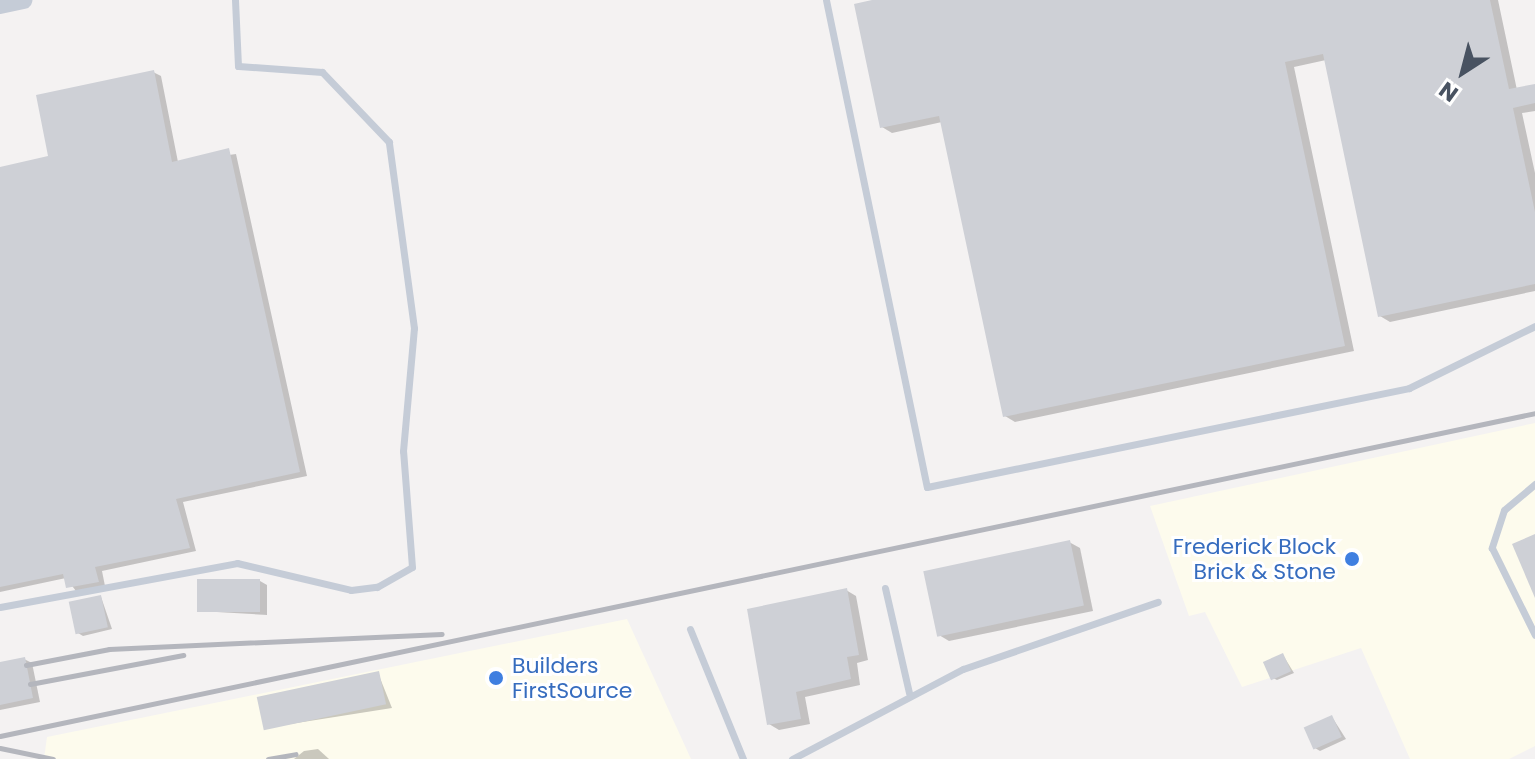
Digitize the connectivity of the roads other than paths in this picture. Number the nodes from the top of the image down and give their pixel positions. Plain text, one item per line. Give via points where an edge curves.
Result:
1 (23, 0) edge
2 (235, 0) edge
3 (826, 0) edge
4 (0, 5) edge
5 (1535, 326) edge
6 (1535, 484) edge
7 (885, 588) dead end
8 (1158, 602) dead end
9 (0, 607) edge
10 (690, 629) dead end
11 (1535, 635) edge
12 (909, 693) junction
13 (743, 759) edge
14 (792, 759) edge

1 - 4 street
2 - 9 lane via 238,66 322,72 389,142 414,328 403,451 412,567 377,587 351,590 237,563
3 - 5 lane via 927,487 1409,388
6 - 11 lane via 1504,510 1492,548
7 - 12 lane
8 - 12 lane
10 - 13 lane
12 - 14 lane

